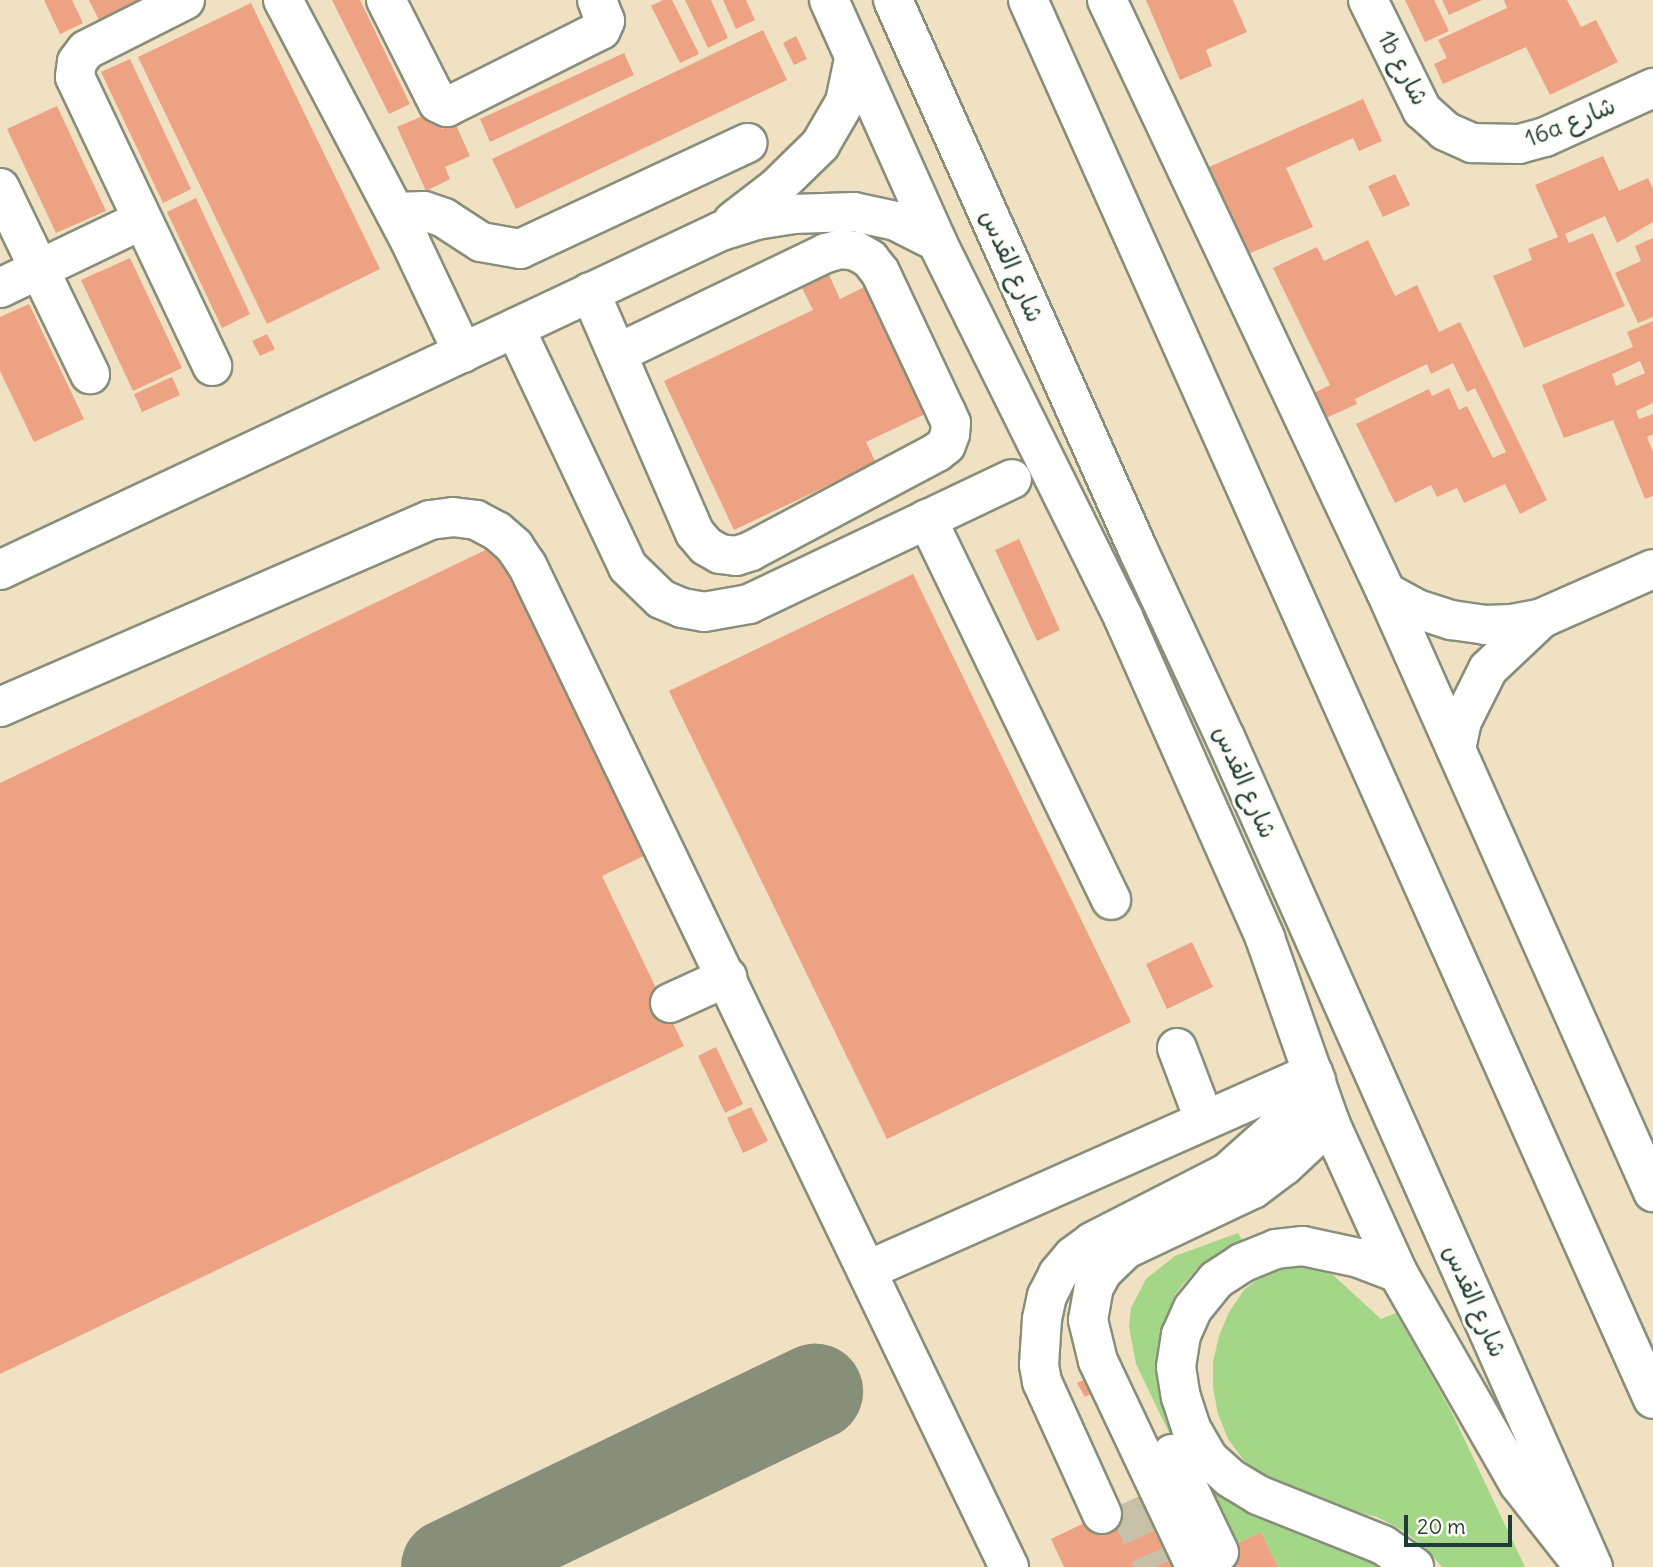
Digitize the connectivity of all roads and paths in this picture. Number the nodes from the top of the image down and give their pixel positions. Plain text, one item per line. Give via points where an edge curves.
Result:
1 (185, 0) edge
2 (283, 0) edge
3 (386, 0) edge
4 (597, 0) edge
5 (829, 0) edge
6 (893, 0) edge
7 (1028, 0) edge
8 (1107, 0) edge
9 (1368, 0) edge
10 (854, 59) junction
11 (1653, 88) edge
12 (1445, 131) joint
13 (747, 143) dead end
14 (0, 188) edge
15 (395, 212) junction
16 (142, 219) junction
17 (721, 231) junction
18 (937, 242) junction
19 (39, 269) junction
20 (0, 288) edge
21 (590, 292) junction
22 (515, 328) junction
23 (463, 353) junction
24 (618, 353) junction
25 (212, 366) dead end
26 (90, 374) dead end
27 (1012, 479) dead end
28 (927, 519) junction
29 (1653, 569) edge
30 (0, 570) edge
31 (1386, 592) junction
32 (1542, 618) junction
33 (0, 707) edge
34 (1455, 749) junction
35 (1111, 900) dead end
36 (727, 977) junction
37 (670, 1003) dead end
38 (1177, 1048) dead end
39 (1314, 1077) junction
40 (1204, 1119) junction
41 (1330, 1123) junction
42 (1639, 1133) edge
43 (1653, 1192) edge
44 (869, 1270) junction
45 (1398, 1273) junction
46 (1653, 1399) edge
47 (1114, 1508) tunnel mouth
48 (1207, 1558) dead end
49 (1009, 1567) edge
50 (1414, 1567) edge
51 (1584, 1567) edge
52 (1593, 1567) edge

1 - 16 street via 86,50 77,62 75,78 80,92
2 - 15 street
3 - 4 street via 438,103 447,107 601,30 605,21
5 - 10 street
6 - 52 street, شارع القدس
7 - 46 street
8 - 31 street
9 - 12 street, 1b شارع via 1413,95
10 - 17 street via 845,102 820,145 776,188
10 - 18 street
11 - 12 street, 16a شارع via 1545,137 1518,144 1472,143
13 - 15 street via 520,249 481,242 424,211
14 - 19 street
15 - 23 street
16 - 19 street
16 - 25 street
17 - 18 street via 793,214 854,212 896,221
17 - 21 street
18 - 39 street via 1123,618 1265,938
19 - 20 street
19 - 26 street
21 - 22 street
21 - 24 street
22 - 23 street
22 - 28 street via 628,567 642,585 682,608 726,611 749,604
23 - 30 street
24 - 24 street via 695,533 720,554 751,551 937,452 950,434 951,423 880,272 856,251 826,254
27 - 28 street
28 - 35 street
29 - 32 street
31 - 32 street via 1451,620 1485,625
31 - 34 street
32 - 34 street via 1488,669 1465,712
33 - 36 street via 430,520 476,520 497,531 527,565
34 - 42 street
36 - 37 street
36 - 44 street
38 - 40 street
39 - 40 street
39 - 41 street
39 - 47 street via 1274,1131 1228,1171 1092,1242 1073,1256 1047,1296 1039,1365 1047,1398
40 - 44 street
41 - 45 street
41 - 48 street via 1253,1189 1154,1238 1119,1287 1115,1324 1126,1359
42 - 43 street
44 - 49 street
45 - 50 street via 1359,1258 1303,1246 1276,1249 1242,1263 1216,1280 1193,1308 1181,1335 1176,1367 1192,1430 1209,1458 1230,1478 1258,1495 1383,1545
45 - 51 street via 1519,1484

